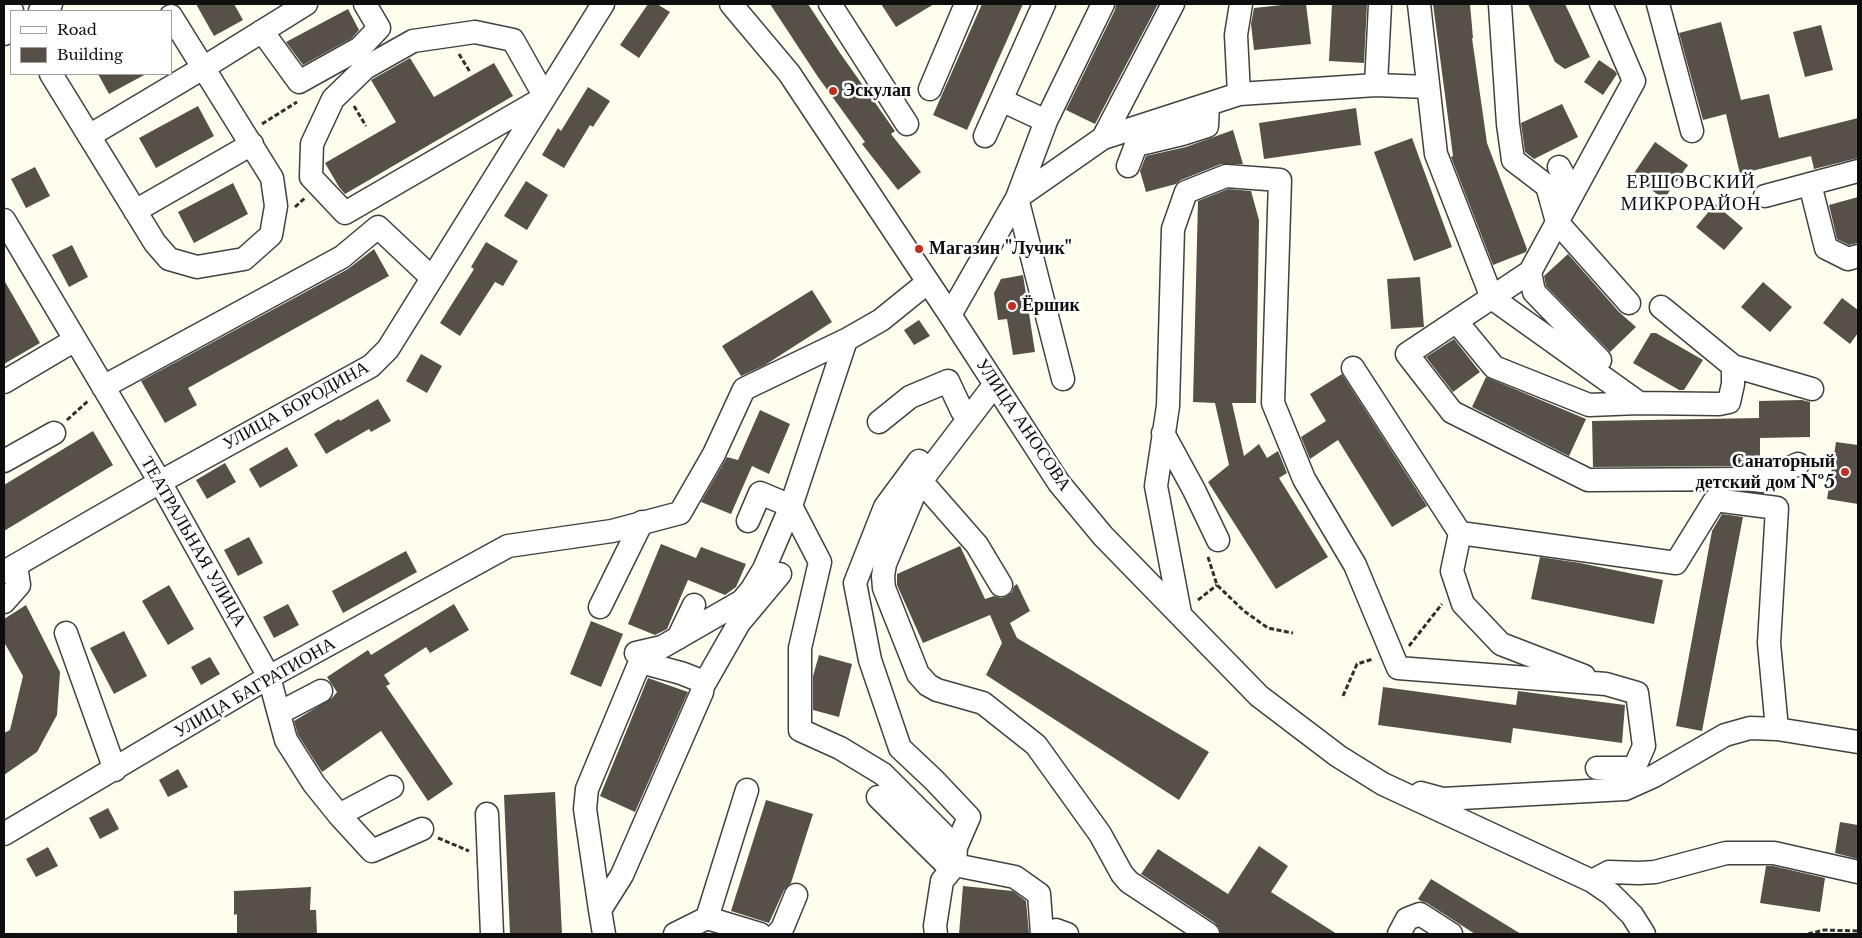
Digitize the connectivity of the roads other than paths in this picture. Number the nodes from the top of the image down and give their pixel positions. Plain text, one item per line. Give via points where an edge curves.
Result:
1 (306, 4) edge
2 (365, 4) edge
3 (603, 4) edge
4 (731, 4) edge
5 (966, 4) edge
6 (1044, 4) edge
7 (1103, 4) edge
8 (1173, 4) edge
9 (1241, 4) edge
10 (1380, 4) edge
11 (1419, 4) edge
12 (1602, 4) edge
13 (1658, 4) edge
14 (1500, 5) edge
15 (839, 7) edge
16 (172, 18) edge
17 (262, 31) junction
18 (204, 68) junction
19 (51, 75) edge
20 (1376, 85) junction
21 (1428, 87) junction
22 (930, 89) dead end
23 (1239, 94) junction
24 (545, 97) junction
25 (1001, 100) junction
26 (1208, 104) junction
27 (1046, 120) junction
28 (907, 124) dead end
29 (1692, 131) dead end
30 (89, 136) junction
31 (985, 136) dead end
32 (1103, 138) junction
33 (252, 144) junction
34 (1128, 166) dead end
35 (1559, 167) dead end
36 (1858, 171) edge
37 (1810, 184) junction
38 (1572, 193) junction
39 (1764, 196) dead end
40 (1017, 198) junction
41 (136, 211) junction
42 (4, 220) edge
43 (1557, 222) junction
44 (1858, 256) edge
45 (1530, 272) junction
46 (432, 278) junction
47 (928, 282) junction
48 (1492, 298) junction
49 (1629, 303) dead end
50 (1661, 307) dead end
51 (950, 314) junction
52 (1456, 321) junction
53 (75, 340) junction
54 (846, 340) junction
55 (1600, 360) dead end
56 (1733, 366) junction
57 (1353, 368) dead end
58 (1062, 379) dead end
59 (4, 382) edge
60 (103, 387) junction
61 (993, 388) junction
62 (1812, 389) dead end
63 (1639, 403) junction
64 (962, 411) junction
65 (879, 422) dead end
66 (54, 433) road end
67 (1164, 433) junction
68 (4, 462) edge
69 (1798, 464) dead end
70 (921, 481) junction
71 (160, 482) junction
72 (791, 506) junction
73 (748, 521) dead end
74 (642, 522) junction
75 (1214, 531) road end
76 (1460, 533) junction
77 (10, 568) edge
78 (780, 574) dead end
79 (1000, 585) dead end
80 (4, 602) edge
81 (694, 605) dead end
82 (600, 607) dead end
83 (1188, 607) junction
84 (66, 633) dead end
85 (678, 638) junction
86 (636, 653) dead end
87 (269, 677) junction
88 (1606, 684) junction
89 (703, 686) junction
90 (321, 691) dead end
91 (279, 713) junction
92 (1777, 729) junction
93 (1858, 742) edge
94 (1597, 768) dead end
95 (1634, 768) junction
96 (115, 770) junction
97 (1383, 784) junction
98 (392, 787) dead end
99 (1625, 789) junction
100 (748, 790) dead end
101 (878, 797) dead end
102 (487, 814) dead end
103 (339, 815) junction
104 (422, 829) dead end
105 (4, 834) edge
106 (954, 860) junction
107 (1858, 872) edge
108 (1592, 881) junction
109 (796, 896) dead end
110 (600, 910) junction
111 (707, 918) junction
112 (492, 934) edge
113 (604, 934) edge
114 (675, 934) edge
115 (760, 934) edge
116 (777, 934) edge
117 (936, 934) edge
118 (1042, 934) edge
119 (1053, 934) edge
120 (1067, 934) edge
121 (1208, 934) edge
122 (1399, 934) edge
123 (1451, 934) edge
124 (1644, 934) edge

1 - 17 street
2 - 17 street via 379,28 360,48 299,82
3 - 24 street, УЛИЦА БОРОДИНА
4 - 47 street, УЛИЦА АНОСОВА via 789,73
5 - 22 street
6 - 25 street
7 - 27 street
8 - 32 street
9 - 23 street via 1236,35
10 - 20 street
11 - 21 street
12 - 38 street via 1634,81
13 - 29 street
14 - 43 street via 1513,160 1547,186
15 - 28 street
16 - 18 street
17 - 18 street
18 - 30 street
18 - 33 street
19 - 30 street
20 - 21 street
20 - 23 street
21 - 48 street via 1436,154
23 - 26 street
24 - 24 street via 513,40 475,32 413,42 365,68 333,99 312,144 311,177 345,212
24 - 46 street, УЛИЦА БОРОДИНА
25 - 27 street
25 - 31 street
26 - 32 street
26 - 34 street via 1207,126 1136,145
27 - 40 street
30 - 41 street
32 - 40 street
33 - 41 street
33 - 41 street via 272,178 276,206 271,235 244,259 197,267 169,259
35 - 38 street
36 - 37 street
37 - 39 street
37 - 44 street via 1826,248 1848,259
38 - 43 street
40 - 51 street
40 - 58 street
42 - 53 street, ТЕАТРАЛЬНАЯ УЛИЦА
43 - 45 street
43 - 49 street
45 - 48 street
45 - 55 street via 1534,292
46 - 60 street via 378,227 342,257
46 - 71 street, УЛИЦА БОРОДИНА via 388,349 371,366
47 - 51 street, УЛИЦА АНОСОВА
47 - 54 street via 881,320
48 - 52 street
48 - 63 street
50 - 56 street
51 - 61 street, УЛИЦА АНОСОВА
52 - 63 street via 1494,366 1589,405
52 - 69 street via 1407,354 1452,412 1588,480 1762,481
53 - 59 street
53 - 60 street, ТЕАТРАЛЬНАЯ УЛИЦА
54 - 72 street
54 - 74 street via 744,389 714,454 680,513
56 - 62 street
56 - 63 street via 1729,402
57 - 76 street
60 - 71 street, ТЕАТРАЛЬНАЯ УЛИЦА
61 - 64 street
61 - 70 street
61 - 83 street, УЛИЦА АНОСОВА via 1059,483 1103,536
64 - 65 street via 948,381 910,398
64 - 106 street via 950,420 885,507 855,583 870,660 900,748 969,817
66 - 68 street
67 - 75 street
67 - 83 street via 1156,486
67 - 88 street via 1168,406 1173,229 1186,192 1226,176 1280,180 1273,403 1304,479 1355,565 1398,668
70 - 79 street via 977,545
70 - 121 street via 885,564 883,576 884,588 918,674 937,690 982,703 1036,745 1100,834 1129,882
71 - 77 street, УЛИЦА БОРОДИНА
71 - 87 street, ТЕАТРАЛЬНАЯ УЛИЦА
72 - 73 street via 760,493
72 - 85 street via 752,589 742,600
72 - 106 street via 820,562 800,648 800,730 840,748 883,774
74 - 82 street
74 - 87 street, УЛИЦА БАГРАТИОНА via 612,531 508,546
76 - 88 street via 1452,571 1463,604 1501,644
76 - 92 street via 1676,563 1715,500 1777,508 1769,643
77 - 80 street via 19,585
78 - 89 street via 739,622
81 - 85 street
83 - 97 street, УЛИЦА АНОСОВА via 1259,696 1338,756
84 - 96 street
85 - 86 street via 662,647
87 - 91 street, ТЕАТРАЛЬНАЯ УЛИЦА
87 - 96 street, УЛИЦА БАГРАТИОНА
88 - 95 street via 1637,693 1644,746
89 - 110 street via 622,875
89 - 110 street via 699,680 681,673 640,662 587,789 585,809
90 - 91 street
91 - 103 street, ТЕАТРАЛЬНАЯ УЛИЦА via 286,740 314,784
92 - 93 street
92 - 99 street via 1750,728 1725,735
94 - 95 street
95 - 99 street
96 - 105 street, УЛИЦА БАГРАТИОНА
97 - 99 street via 1443,799
97 - 108 street
98 - 103 street
100 - 111 street
101 - 106 street
102 - 112 street
103 - 104 street, ТЕАТРАЛЬНАЯ УЛИЦА via 372,851
106 - 117 street via 942,881
106 - 118 street via 1015,877 1039,894
107 - 108 street via 1774,853 1726,853 1655,872 1609,872
108 - 124 street via 1632,915
109 - 116 street
110 - 113 street
111 - 114 street
111 - 115 street
119 - 120 street via 1056,930
122 - 123 street via 1407,919 1420,914

